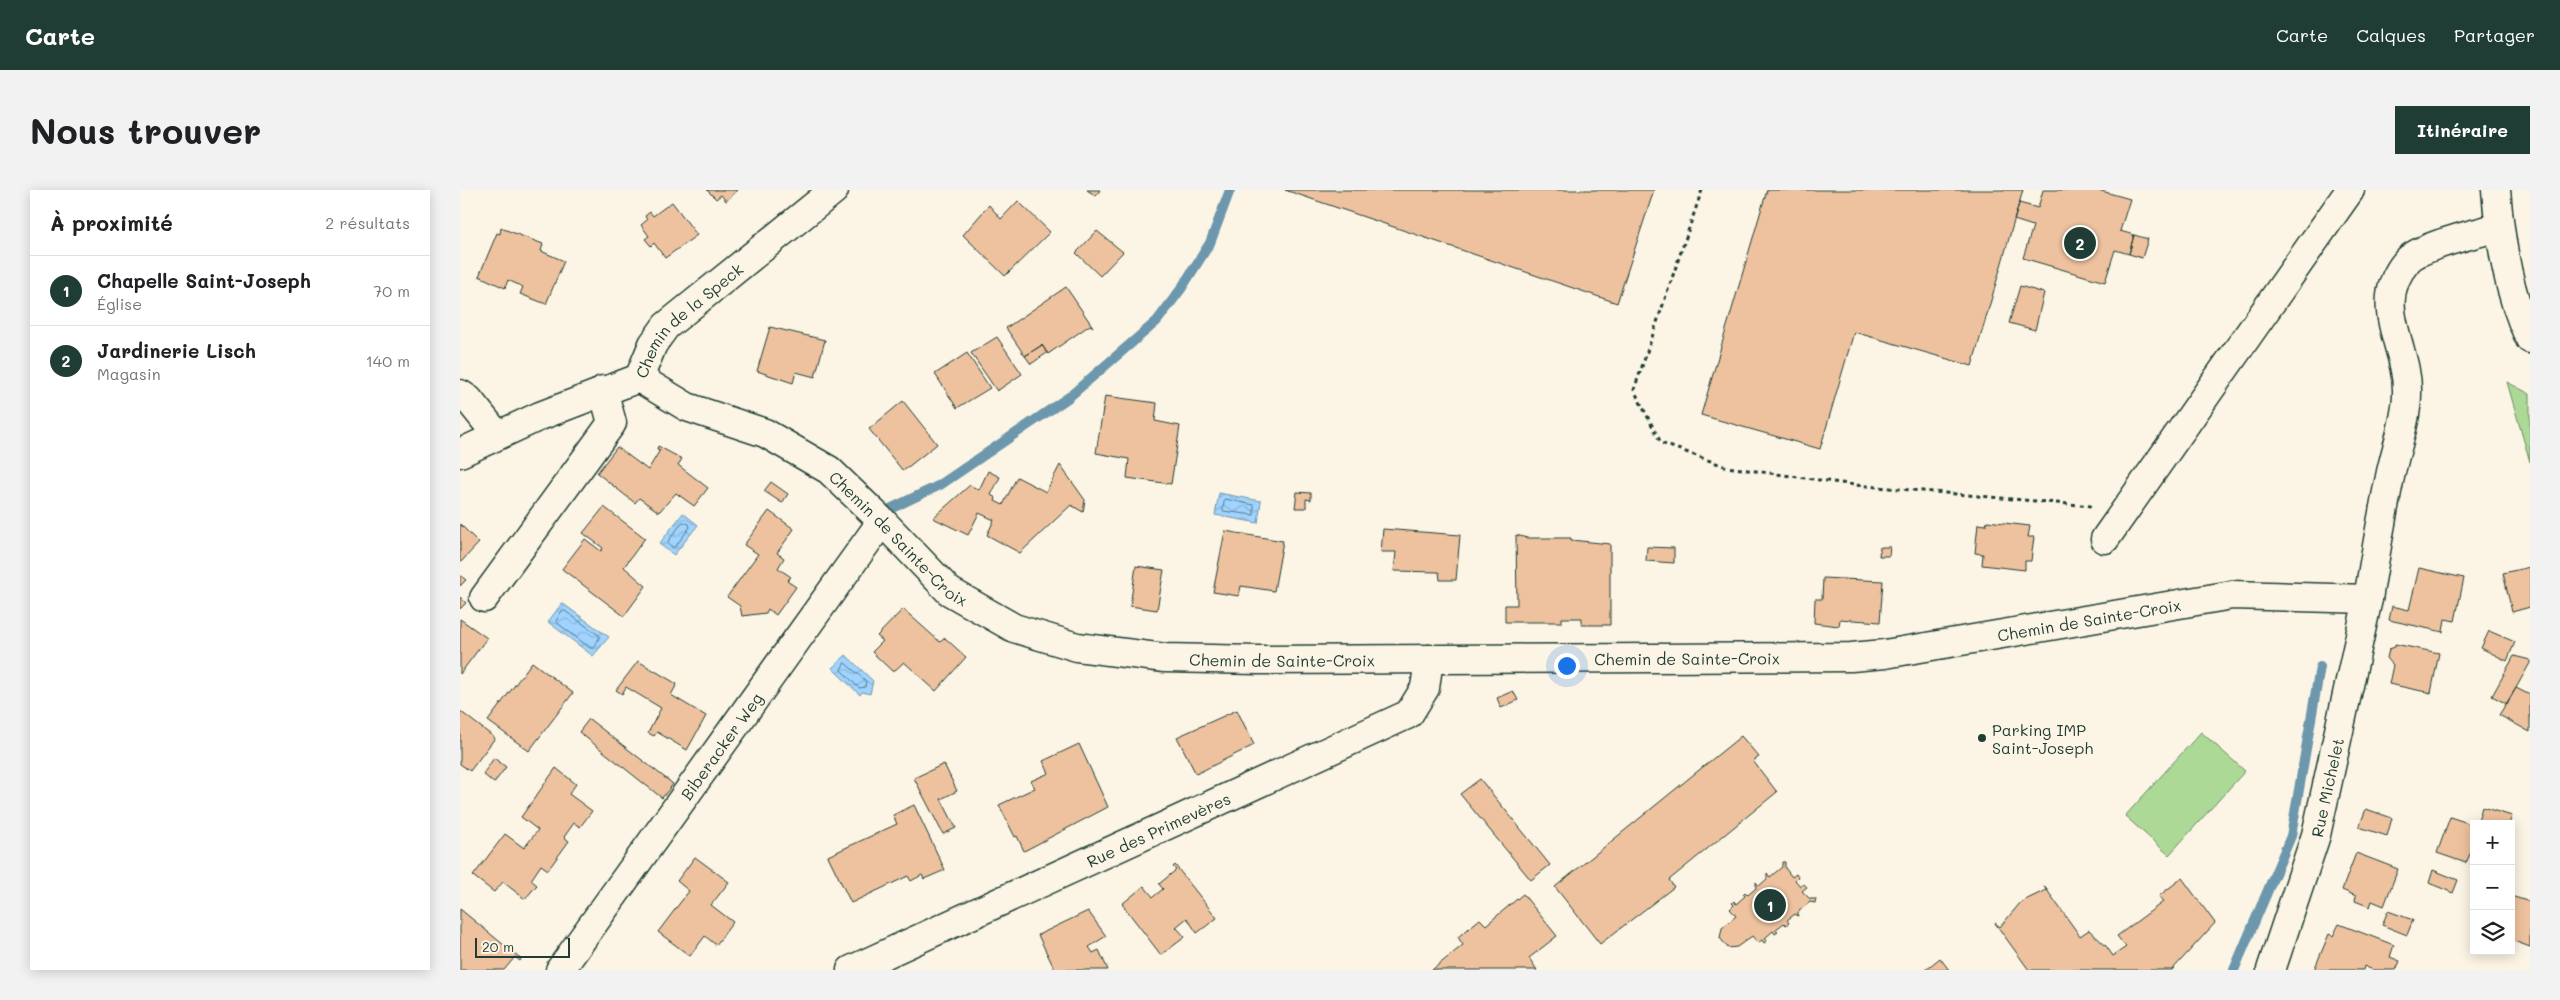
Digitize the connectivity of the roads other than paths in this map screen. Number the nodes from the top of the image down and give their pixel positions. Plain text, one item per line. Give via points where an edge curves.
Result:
1 (834, 190) edge
2 (2350, 190) edge
3 (2496, 190) edge
4 (2499, 227) junction
5 (2530, 339) edge
6 (639, 378) junction
7 (602, 390) junction
8 (460, 394) edge
9 (497, 435) junction
10 (460, 453) edge
11 (882, 521) junction
12 (2105, 539) dead end
13 (484, 598) dead end
14 (2368, 600) junction
15 (1429, 659) junction
16 (560, 970) edge
17 (851, 970) edge
18 (2272, 970) edge

1 - 6 street, Chemin de la Speck via 666,326 653,344
2 - 12 street
3 - 4 street
4 - 5 street via 2512,290
4 - 14 street via 2440,244 2408,259 2392,285 2390,322 2406,368 2408,396 2384,504
6 - 7 street, Chemin de la Speck
6 - 11 street, Chemin de Sainte-Croix via 687,407 765,433 829,470
7 - 9 street, Chemin de la Speck
7 - 13 street via 612,423
8 - 9 street via 469,400
9 - 10 street, Chemin de la Speck
11 - 15 street, Chemin de Sainte-Croix via 948,592 1014,628 1077,647 1165,658
11 - 16 street, Biberacker Weg
14 - 15 street, Chemin de Sainte-Croix via 2232,595 1851,657
14 - 18 street, Rue Michelet via 2316,835
15 - 17 street, Rue des Primevères via 1425,688 1410,714

